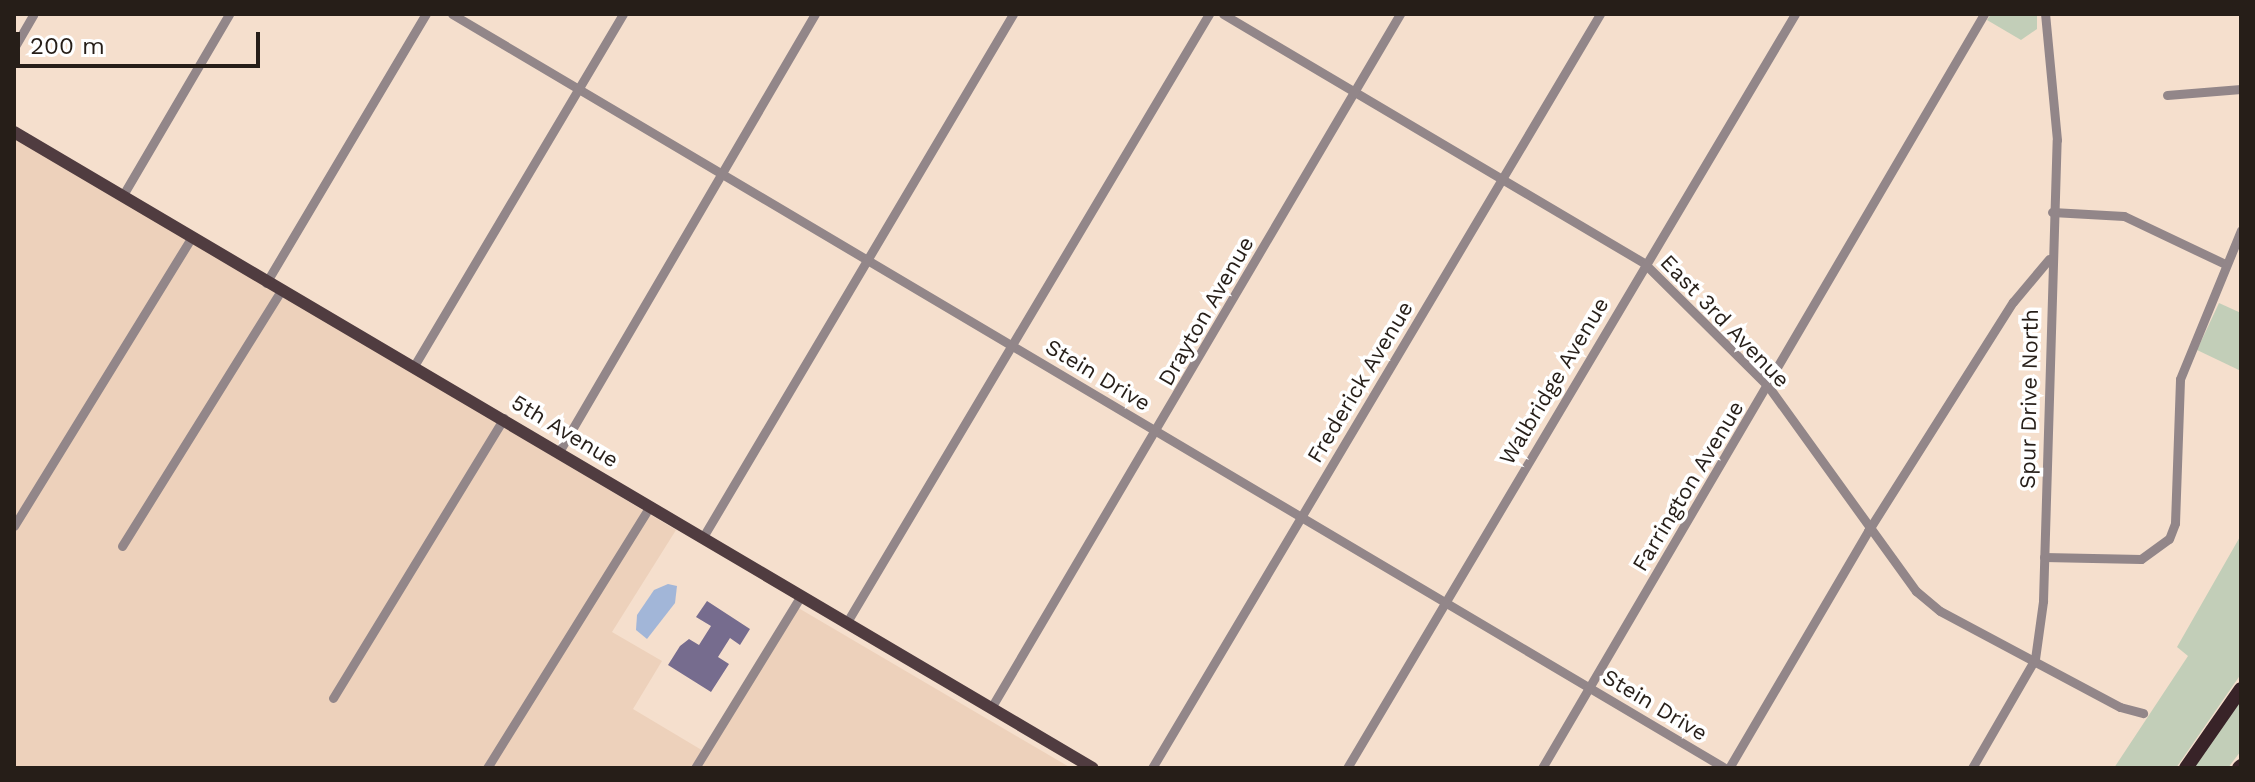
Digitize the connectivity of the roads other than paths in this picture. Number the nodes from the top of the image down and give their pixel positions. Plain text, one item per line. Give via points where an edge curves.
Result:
1 (34, 14) edge
2 (229, 14) edge
3 (426, 14) edge
4 (452, 14) edge
5 (623, 14) edge
6 (815, 14) edge
7 (1013, 14) edge
8 (1209, 14) edge
9 (1223, 14) edge
10 (1400, 14) edge
11 (1600, 14) edge
12 (1795, 14) edge
13 (1984, 14) edge
14 (2045, 14) edge
15 (14, 48) edge
16 (579, 89) junction
17 (2241, 89) edge
18 (1355, 91) junction
19 (2167, 95) dead end
20 (14, 132) edge
21 (724, 175) junction
22 (1501, 179) junction
23 (123, 195) junction
24 (2052, 212) junction
25 (2241, 230) edge
26 (192, 237) junction
27 (868, 259) junction
28 (2049, 259) junction
29 (1644, 263) junction
30 (2225, 264) junction
31 (266, 283) junction
32 (282, 289) junction
33 (1010, 344) junction
34 (414, 366) junction
35 (1768, 386) junction
36 (504, 418) junction
37 (1157, 431) junction
38 (560, 450) junction
39 (650, 506) junction
40 (1301, 517) junction
41 (14, 526) edge
42 (1868, 531) junction
43 (703, 537) junction
44 (122, 546) dead end
45 (2044, 557) junction
46 (801, 596) junction
47 (1444, 602) junction
48 (847, 622) junction
49 (2035, 659) junction
50 (1590, 687) junction
51 (2241, 689) edge
52 (333, 698) dead end
53 (991, 708) junction
54 (2143, 713) dead end
55 (487, 768) edge
56 (695, 768) edge
57 (1093, 768) edge
58 (1152, 768) edge
59 (1347, 768) edge
60 (1542, 768) edge
61 (1727, 768) edge
62 (1972, 768) edge
63 (2186, 768) edge

1 - 15 street
2 - 23 street
3 - 31 street
4 - 16 street, Stein Drive
5 - 16 street
6 - 21 street
7 - 27 street
8 - 33 street
9 - 18 street, East 3rd Avenue
10 - 18 street, Drayton Avenue
11 - 22 street, Frederick Avenue
12 - 29 street, Walbridge Avenue
13 - 35 street, Farrington Avenue
14 - 24 street, Spur Drive North via 2057,140
16 - 21 street, Stein Drive
16 - 34 street
17 - 19 street
18 - 22 street, East 3rd Avenue
18 - 37 street, Drayton Avenue
20 - 23 main road, 5th Avenue
21 - 27 street, Stein Drive
21 - 38 street
22 - 29 street, East 3rd Avenue
22 - 40 street, Frederick Avenue
23 - 26 main road, 5th Avenue
24 - 28 street, Spur Drive North
24 - 30 street via 2124,216
25 - 30 street
26 - 31 main road, 5th Avenue
26 - 41 street
27 - 33 street, Stein Drive
27 - 43 street
28 - 42 street via 2013,302
28 - 45 street, Spur Drive North
29 - 35 street, East 3rd Avenue
29 - 47 street, Walbridge Avenue
30 - 45 street via 2180,379 2175,523 2169,539 2141,559
31 - 32 main road, 5th Avenue
32 - 34 main road, 5th Avenue
32 - 44 street
33 - 37 street, Stein Drive
33 - 48 street
34 - 36 main road, 5th Avenue
35 - 42 street, East 3rd Avenue
35 - 50 street, Farrington Avenue
36 - 38 main road, 5th Avenue
36 - 52 street
37 - 40 street, Stein Drive
37 - 53 street, Drayton Avenue
38 - 39 main road, 5th Avenue
39 - 43 main road, 5th Avenue
39 - 55 street
40 - 47 street, Stein Drive
40 - 58 street, Frederick Avenue
42 - 49 street, East 3rd Avenue via 1940,611
42 - 61 street
43 - 46 main road, 5th Avenue
45 - 49 street, Spur Drive North
46 - 48 main road, 5th Avenue
46 - 56 street
47 - 50 street, Stein Drive
47 - 59 street, Walbridge Avenue
48 - 53 main road, 5th Avenue
49 - 54 street, East 3rd Avenue via 2120,707
49 - 62 street, Spur Drive North
50 - 60 street, Farrington Avenue
50 - 61 street, Stein Drive
51 - 63 highway
53 - 57 main road, 5th Avenue

